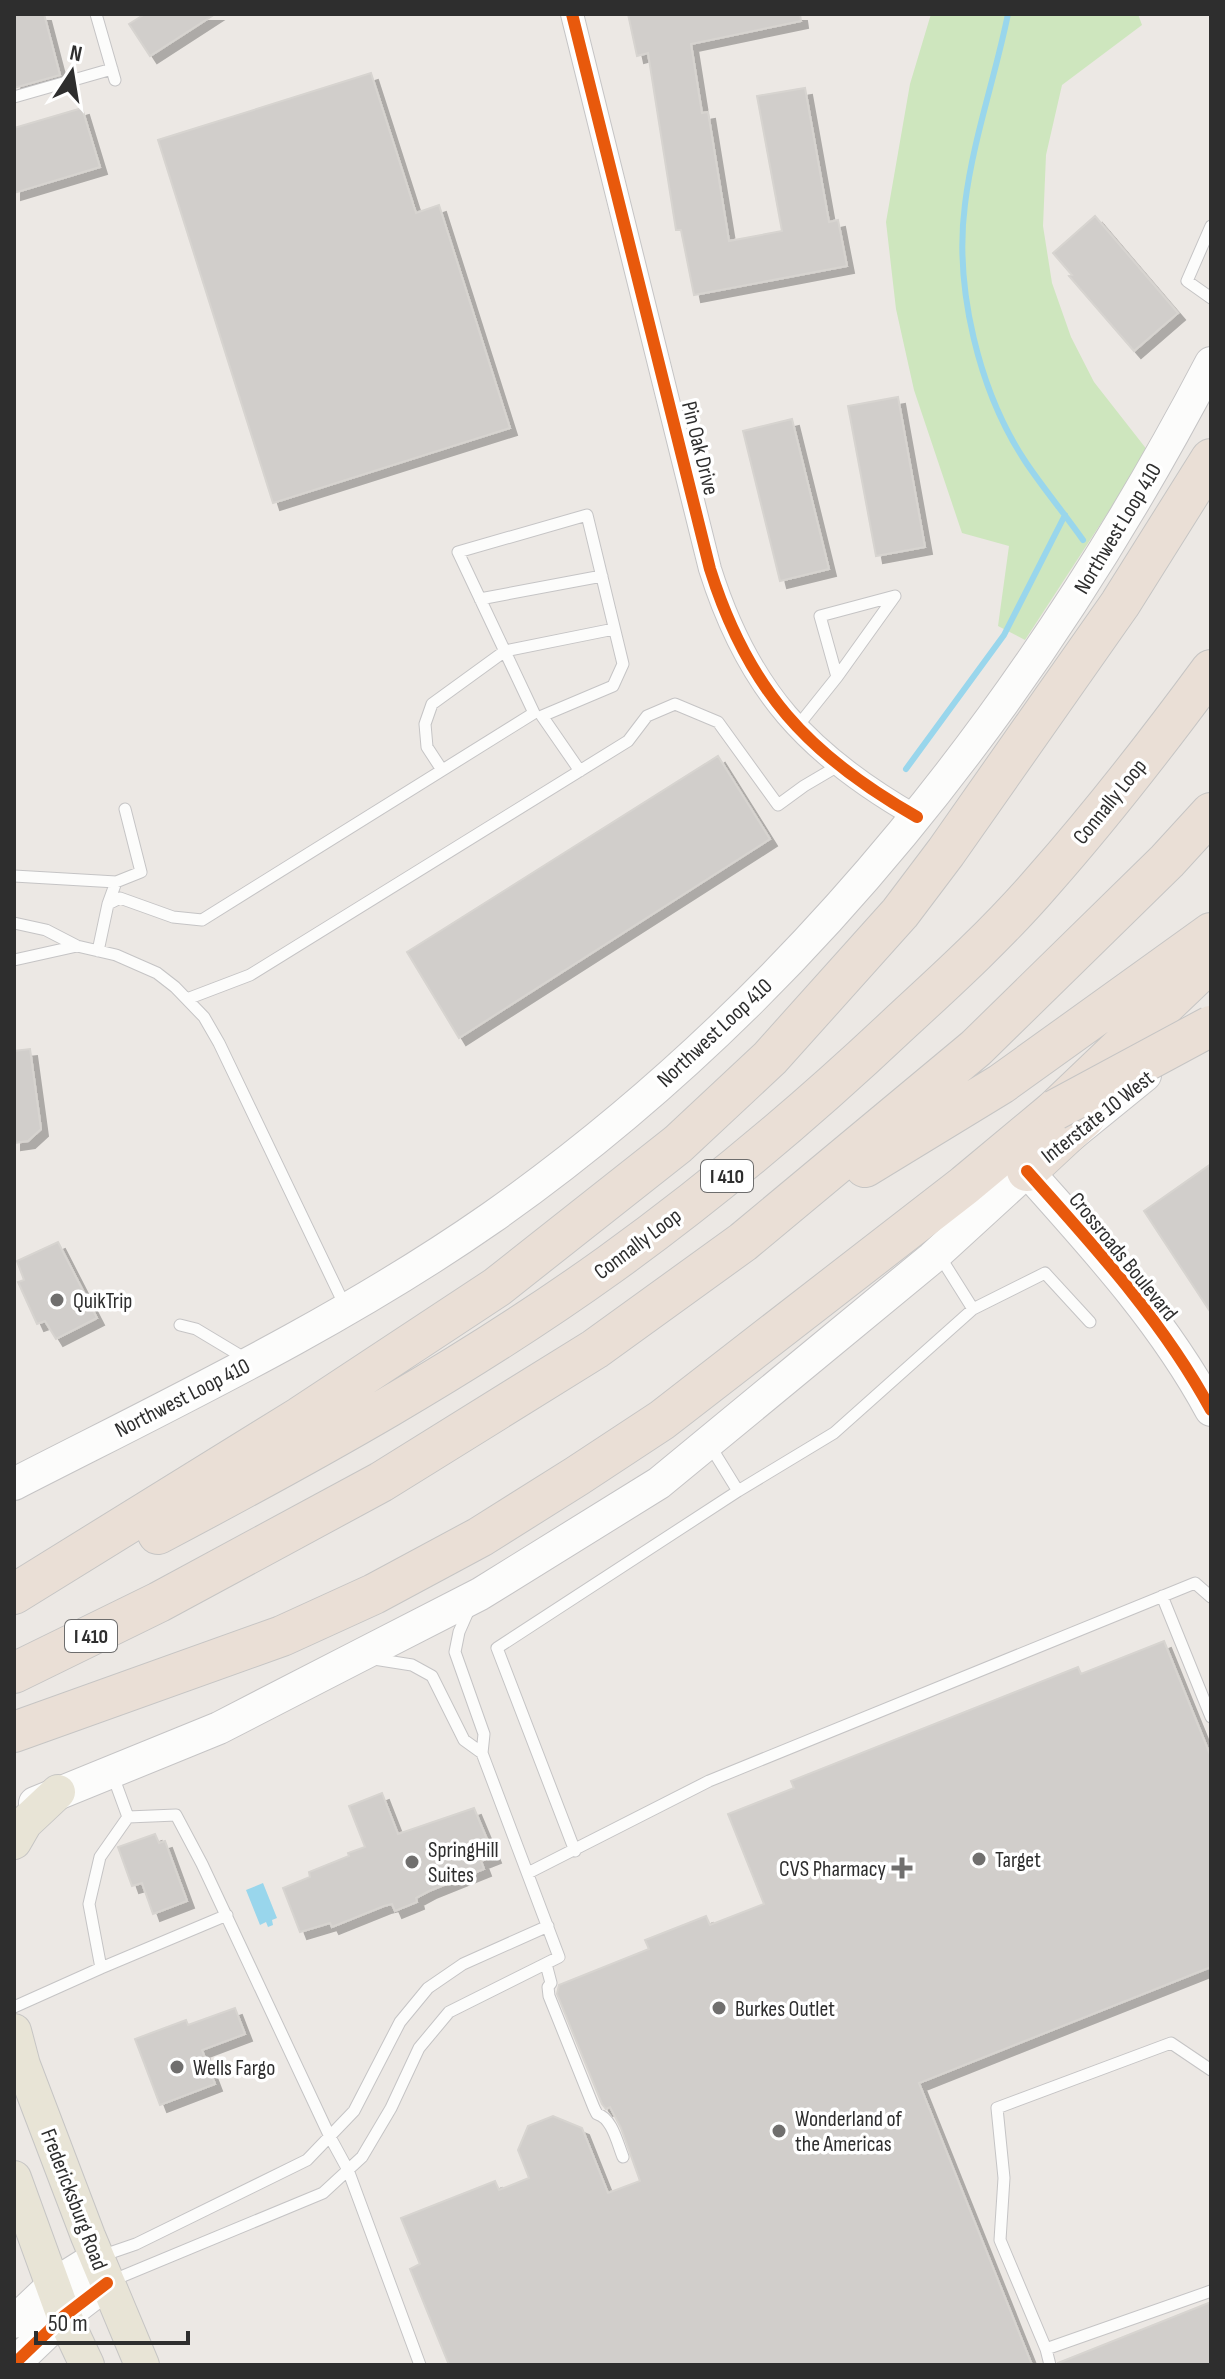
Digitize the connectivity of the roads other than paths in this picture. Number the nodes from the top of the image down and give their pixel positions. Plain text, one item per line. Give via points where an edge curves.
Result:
1 (96, 14) edge
2 (572, 14) edge
3 (14, 97) edge
4 (1211, 226) edge
5 (1211, 298) edge
6 (1211, 363) edge
7 (1211, 459) edge
8 (1211, 491) edge
9 (602, 576) junction
10 (480, 599) junction
11 (1120, 604) junction
12 (614, 629) junction
13 (505, 651) junction
14 (1211, 670) edge
15 (837, 677) junction
16 (538, 715) junction
17 (796, 728) junction
18 (838, 766) junction
19 (442, 770) junction
20 (580, 771) junction
21 (125, 809) dead end
22 (1211, 813) edge
23 (917, 817) junction
24 (14, 876) edge
25 (116, 882) junction
26 (108, 904) junction
27 (14, 923) edge
28 (1211, 933) edge
29 (77, 946) junction
30 (98, 951) junction
31 (14, 960) edge
32 (1211, 961) edge
33 (187, 999) junction
34 (1211, 999) edge
35 (1211, 1026) edge
36 (1211, 1039) edge
37 (1055, 1110) junction
38 (1027, 1171) junction
39 (743, 1242) junction
40 (937, 1253) junction
41 (973, 1309) junction
42 (347, 1310) junction
43 (1090, 1322) dead end
44 (180, 1325) dead end
45 (250, 1362) junction
46 (1211, 1410) edge
47 (708, 1442) junction
48 (14, 1484) edge
49 (738, 1491) junction
50 (480, 1594) junction
51 (14, 1595) edge
52 (1162, 1596) junction
53 (1211, 1597) edge
54 (357, 1657) junction
55 (14, 1673) edge
56 (1211, 1717) edge
57 (14, 1732) edge
58 (482, 1753) junction
59 (111, 1772) junction
60 (14, 1788) edge
61 (58, 1792) junction
62 (14, 1812) edge
63 (128, 1817) junction
64 (14, 1842) edge
65 (575, 1851) junction
66 (528, 1873) junction
67 (227, 1915) junction
68 (548, 1926) junction
69 (546, 1964) junction
70 (101, 1968) junction
71 (14, 2007) edge
72 (14, 2031) edge
73 (1211, 2070) edge
74 (330, 2137) junction
75 (623, 2157) dead end
76 (348, 2170) junction
77 (15, 2182) edge
78 (102, 2270) junction
79 (1211, 2291) edge
80 (58, 2300) junction
81 (14, 2322) edge
82 (1046, 2349) junction
83 (14, 2364) edge
84 (87, 2365) edge
85 (142, 2365) edge
86 (420, 2365) edge
87 (1050, 2365) edge

1 - 3 lane via 114,74
2 - 17 street, Pin Oak Drive via 710,569 756,675
4 - 5 lane via 1187,281
6 - 23 main road, Northwest Loop 410 via 1105,552 1000,708
7 - 11 highway
8 - 11 highway
9 - 10 lane
9 - 10 lane via 587,515 458,552
9 - 12 lane
10 - 13 lane
11 - 51 highway via 900,913 770,1058 678,1144 497,1287
12 - 13 lane
12 - 16 lane via 623,664 613,686
13 - 16 lane
13 - 19 lane via 432,704 425,724 427,747
14 - 51 highway, Connally Loop / I 410 via 1041,883 966,962 752,1156 609,1265 405,1398 131,1547
15 - 15 lane via 862,643 895,596 820,616
15 - 17 lane
16 - 19 lane
16 - 20 lane
17 - 18 street, Pin Oak Drive
18 - 20 lane via 778,805 718,722 675,704 647,716 628,741
18 - 23 street, Pin Oak Drive
19 - 26 lane via 202,920 173,917 120,898
20 - 33 lane via 250,975
21 - 25 lane via 141,872
22 - 39 highway, I 410 via 976,1048
23 - 42 main road, Northwest Loop 410 via 788,963 574,1158
24 - 25 lane
25 - 26 lane
26 - 30 lane
27 - 29 lane via 46,930
28 - 39 highway via 1001,1084
29 - 30 lane
29 - 31 lane
30 - 33 lane via 157,973
32 - 37 highway, bridge
33 - 42 lane via 219,1043
34 - 38 highway
35 - 37 highway, bridge
36 - 38 main road, Interstate 10 West via 1144,1076
37 - 57 highway via 662,1420 480,1537 282,1636
38 - 40 main road
38 - 46 main road, Crossroads Boulevard via 1113,1267 1192,1374
39 - 55 highway, I 410 via 595,1349 381,1482
40 - 41 lane
40 - 47 main road
41 - 43 lane via 1045,1273
41 - 49 lane via 834,1433
42 - 45 main road, Northwest Loop 410
44 - 45 lane
45 - 48 main road, Northwest Loop 410
47 - 49 lane
47 - 50 main road via 659,1483
49 - 65 lane via 497,1648
50 - 54 main road
50 - 58 lane via 459,1632 455,1652 484,1734
52 - 53 lane via 1195,1583
52 - 56 lane
52 - 65 lane via 709,1781
54 - 58 lane via 412,1665 432,1676 464,1740
54 - 59 main road via 219,1728
58 - 66 lane
59 - 61 main road
59 - 63 lane
60 - 61 main road
61 - 62 main road
61 - 64 main road via 25,1823
63 - 67 lane via 176,1815
63 - 70 lane via 100,1857 89,1904
65 - 66 lane
66 - 68 lane
67 - 70 lane
67 - 74 lane
68 - 69 lane via 559,1957
68 - 74 lane via 463,1964 428,1988 400,2022 354,2111
69 - 75 lane via 549,1996 594,2108 608,2120
69 - 76 lane via 449,2012 419,2048 391,2108 362,2157
70 - 71 lane
72 - 78 main road, Fredericksburg Road
73 - 82 lane via 1171,2043 997,2108 1004,2178 1000,2240
74 - 76 lane
74 - 78 lane via 307,2160 136,2244
76 - 78 lane via 323,2193
76 - 86 lane
77 - 80 main road
78 - 80 main road
78 - 85 main road, Fredericksburg Road
79 - 82 lane
80 - 81 main road
80 - 83 main road
80 - 84 main road
82 - 87 lane

